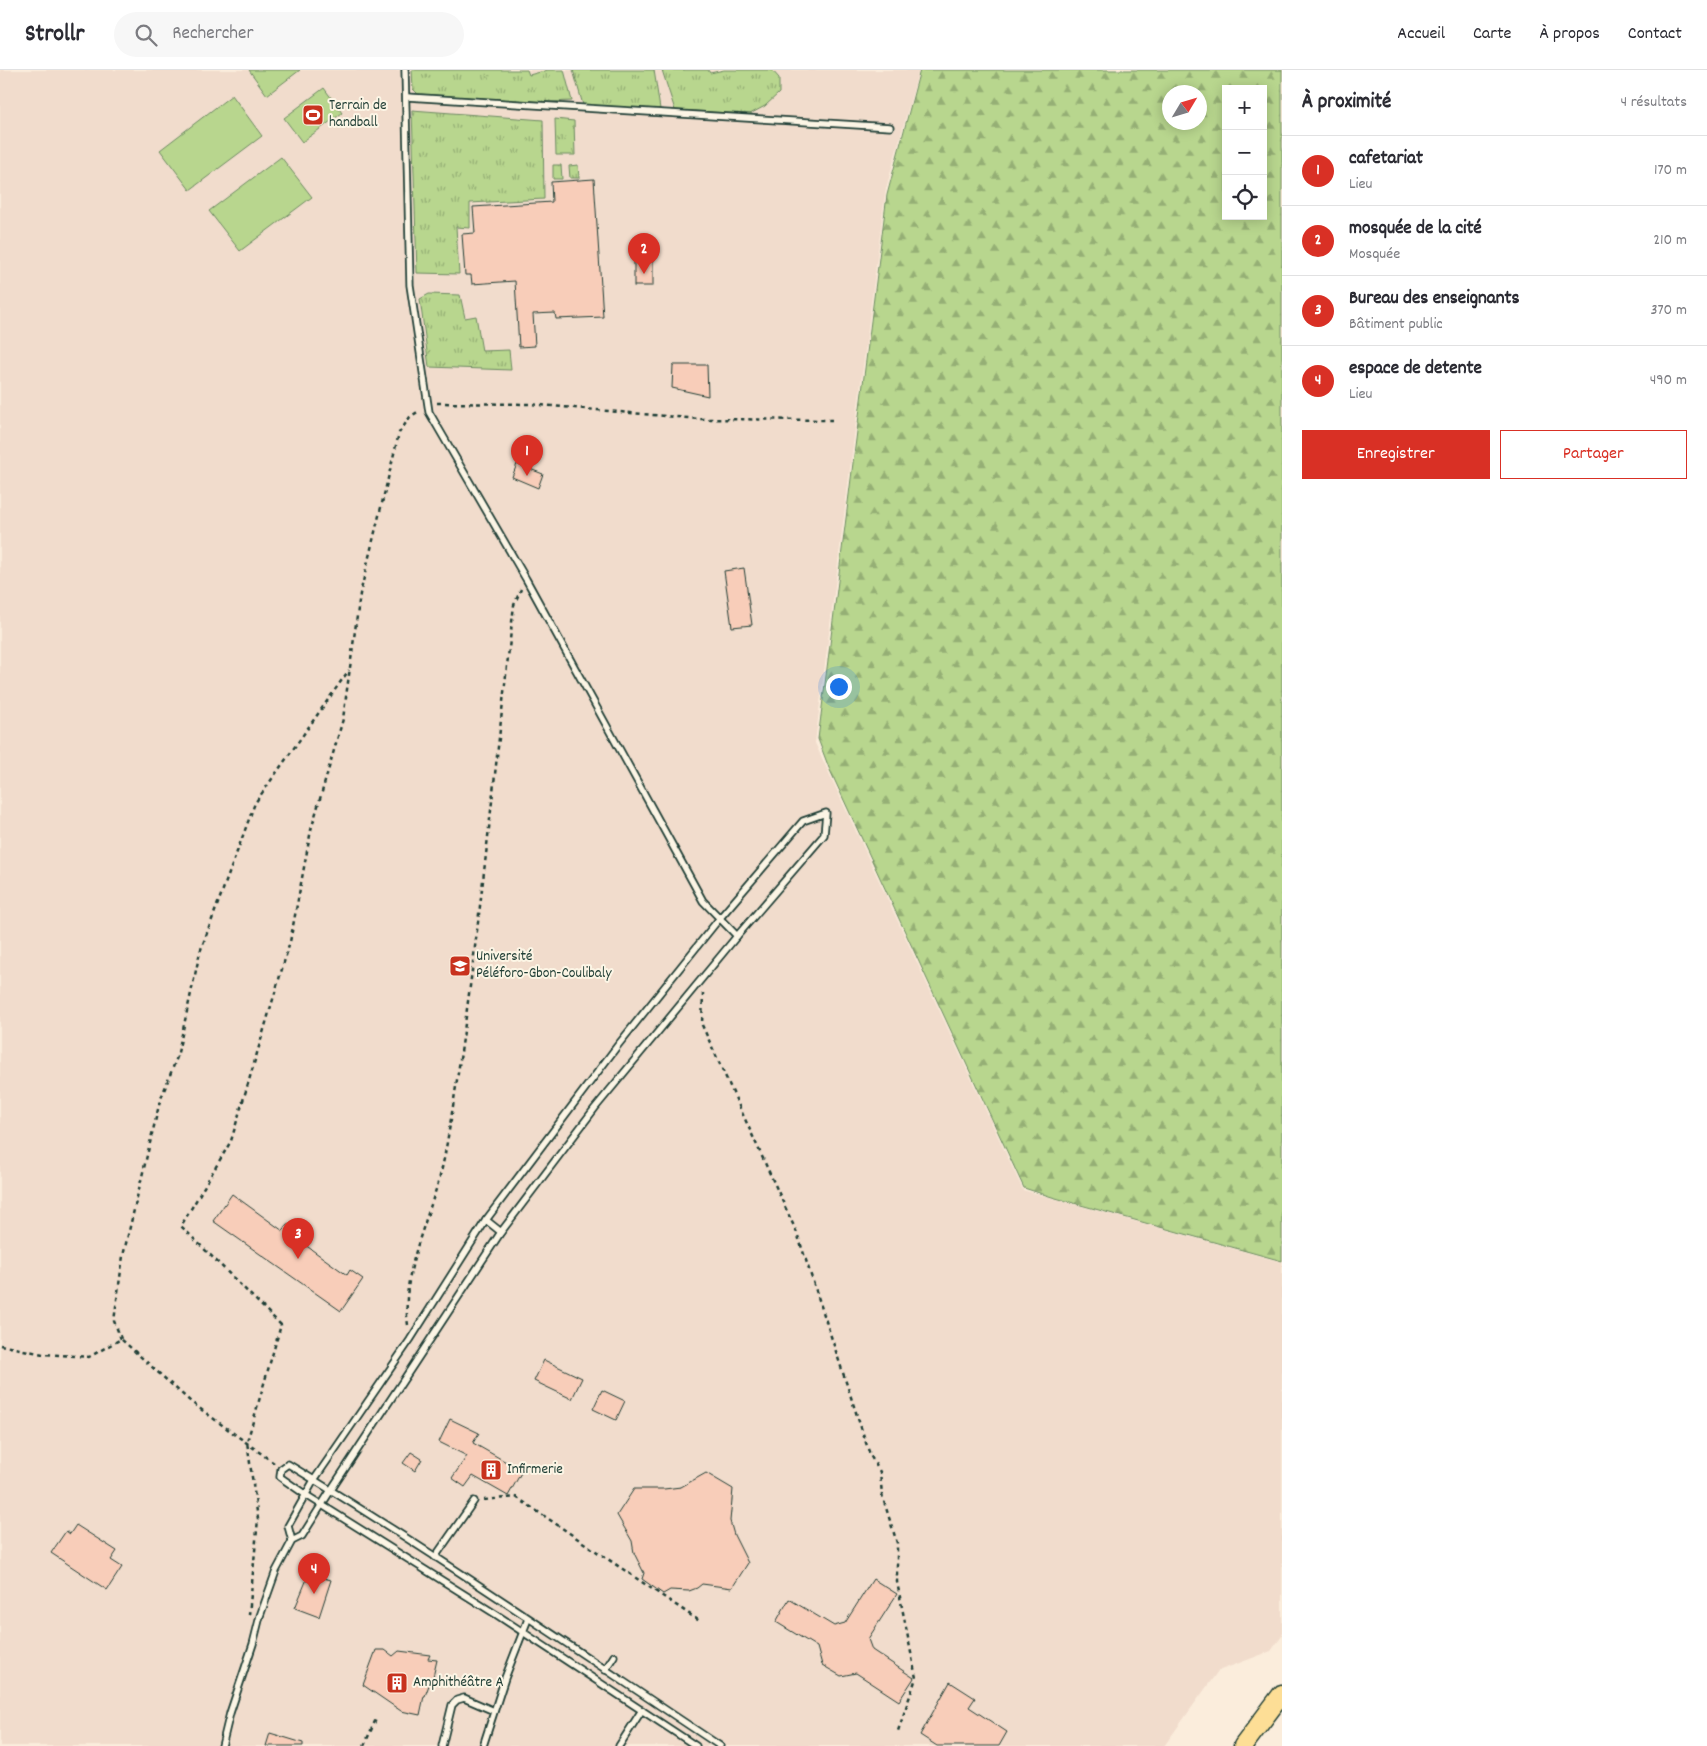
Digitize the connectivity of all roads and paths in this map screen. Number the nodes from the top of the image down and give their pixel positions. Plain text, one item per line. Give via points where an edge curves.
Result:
1 (405, 70) edge
2 (406, 97) junction
3 (890, 126) dead end
4 (428, 404) junction
5 (832, 420) dead end
6 (526, 579) junction
7 (350, 668) junction
8 (719, 919) junction
9 (737, 936) junction
10 (703, 977) junction
11 (486, 1220) junction
12 (501, 1232) junction
13 (121, 1339) junction
14 (410, 1340) junction
15 (0, 1345) edge
16 (247, 1442) junction
17 (281, 1469) junction
18 (314, 1480) junction
19 (331, 1490) junction
20 (306, 1495) junction
21 (474, 1502) joint
22 (322, 1504) junction
23 (292, 1541) junction
24 (435, 1557) junction
25 (250, 1619) dead end
26 (528, 1619) junction
27 (701, 1622) dead end
28 (523, 1633) junction
29 (614, 1656) dead end
30 (605, 1670) junction
31 (1282, 1694) edge
32 (642, 1710) junction
33 (494, 1711) junction
34 (376, 1719) dead end
35 (684, 1722) junction
36 (898, 1731) dead end
37 (676, 1733) junction
38 (222, 1746) edge
39 (364, 1746) edge
40 (442, 1746) edge
41 (483, 1746) edge
42 (619, 1746) edge
43 (696, 1746) edge
44 (720, 1746) edge
45 (1243, 1746) edge

1 - 2 lane
2 - 3 lane
2 - 4 lane via 410,285
4 - 5 path via 529,404 698,419
4 - 6 lane via 429,412
4 - 7 path via 410,417 399,433 360,594
6 - 8 lane via 703,901
6 - 14 path via 514,605 471,983 450,1121 438,1183 414,1259 406,1310
7 - 13 path via 255,804 200,952 178,1057 160,1101 123,1256 114,1321
7 - 16 path via 344,719 311,830 290,942 231,1141 181,1226 281,1325
8 - 9 lane
8 - 9 lane via 803,821 826,814 824,835
8 - 11 lane via 618,1045
9 - 10 lane
10 - 12 lane via 595,1108
10 - 36 path via 702,1025 797,1233 870,1455 880,1472 882,1495 897,1543 897,1582 916,1678
11 - 12 lane
11 - 14 lane
12 - 19 lane
13 - 15 path via 89,1357 43,1354
13 - 16 path via 191,1402
14 - 18 lane
16 - 17 path
16 - 25 path via 258,1519
17 - 18 lane via 288,1464
17 - 20 lane via 280,1477
18 - 19 lane
18 - 20 lane
19 - 22 lane
19 - 24 lane
20 - 22 lane
20 - 23 lane via 288,1526
21 - 24 lane
21 - 27 path via 516,1496
22 - 23 lane via 302,1536
22 - 28 lane
23 - 38 lane via 276,1571 260,1616
24 - 26 lane
26 - 28 lane
26 - 30 lane
28 - 32 lane
28 - 33 lane
29 - 30 lane
30 - 35 lane
31 - 45 main road
32 - 37 lane
32 - 42 lane
33 - 40 lane via 464,1698 457,1700 452,1705
33 - 41 lane
34 - 39 path
35 - 37 lane
35 - 44 lane
37 - 43 lane

